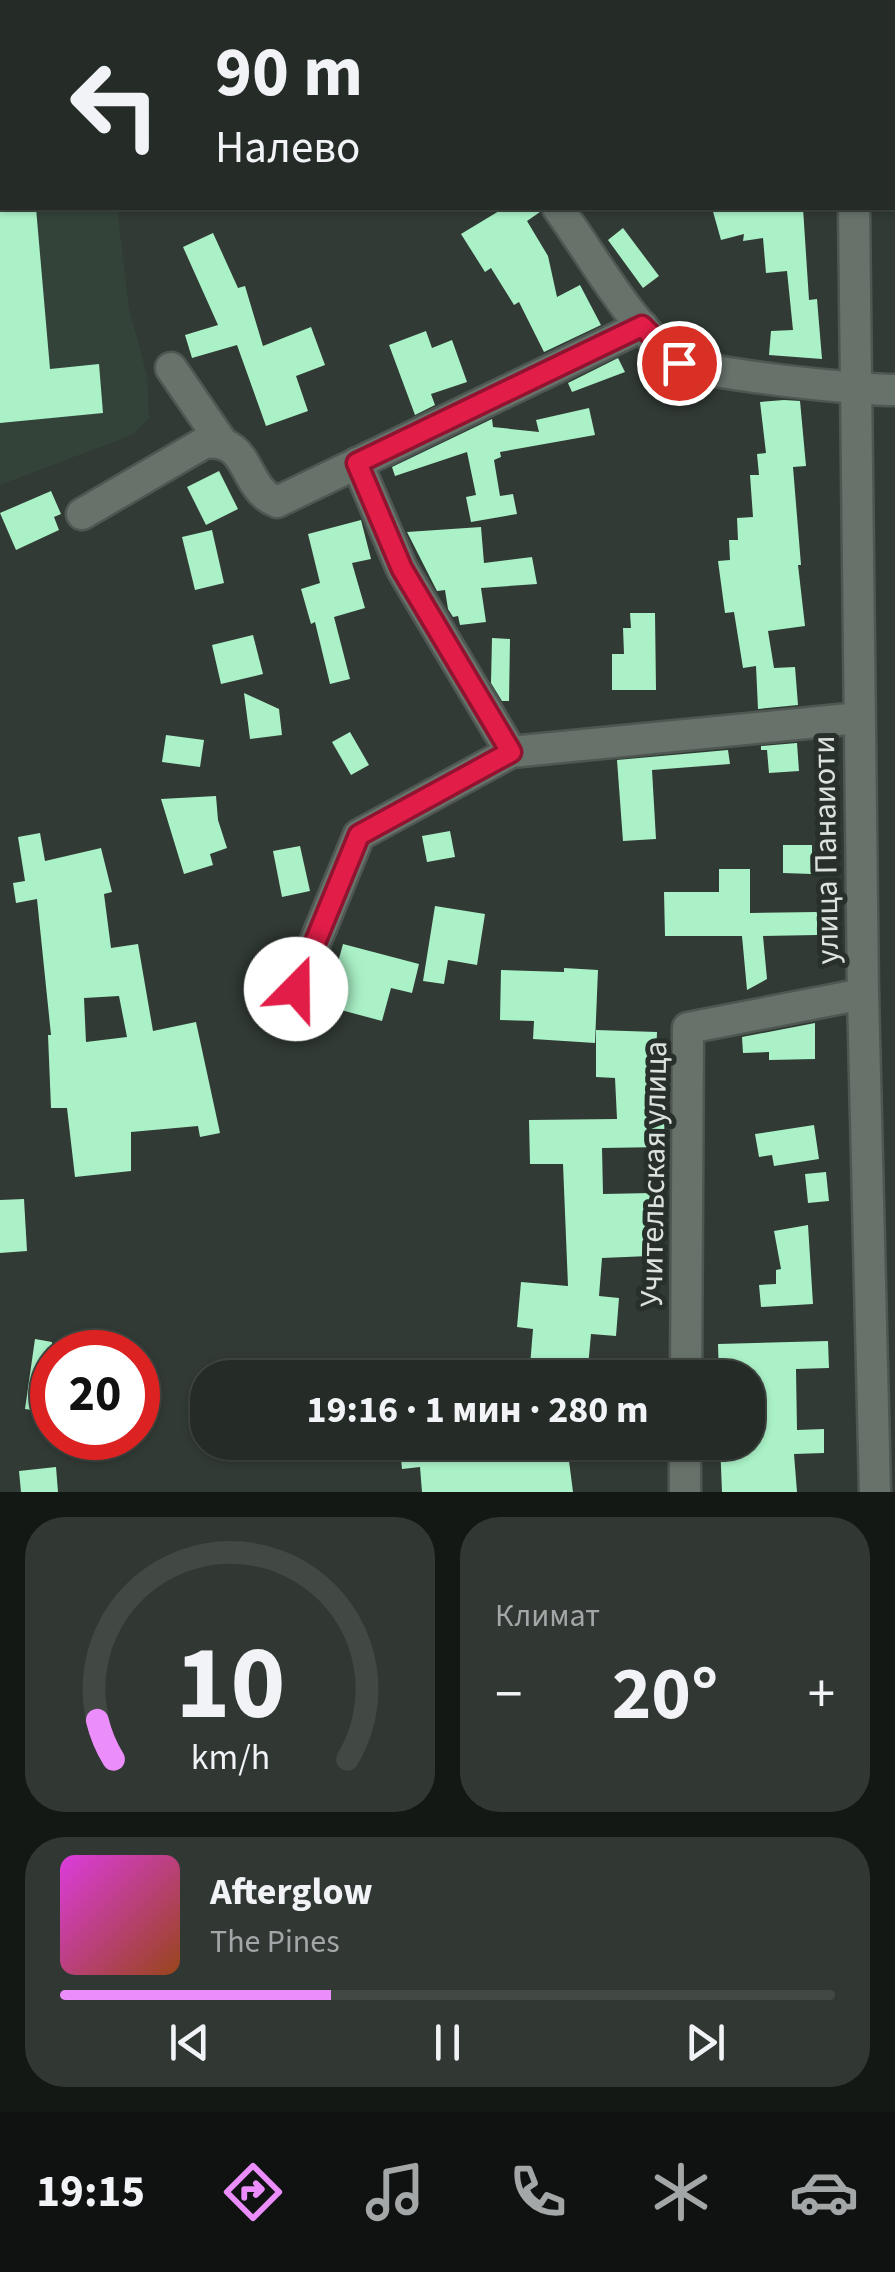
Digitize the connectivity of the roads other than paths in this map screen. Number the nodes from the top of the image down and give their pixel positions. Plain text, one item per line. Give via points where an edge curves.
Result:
1 (559, 210) edge
2 (854, 210) edge
3 (642, 326) junction
4 (171, 368) dead end
5 (895, 390) edge
6 (858, 391) junction
7 (221, 441) junction
8 (357, 463) junction
9 (82, 514) dead end
10 (859, 718) junction
11 (511, 752) junction
12 (296, 989) dead end
13 (863, 994) junction
14 (882, 1198) edge
15 (686, 1360) edge
16 (685, 1460) edge
17 (685, 1492) edge
18 (874, 1492) edge

1 - 3 street
2 - 6 street, улица Панаиоти
3 - 6 street via 679,363
3 - 8 street
4 - 7 street
5 - 6 street
6 - 10 street, улица Панаиоти
7 - 8 street via 236,450 264,497 277,502
7 - 9 street via 204,443
8 - 11 street via 402,569
10 - 11 street
10 - 13 street, улица Панаиоти
11 - 12 street via 359,835
13 - 14 street, улица Панаиоти
13 - 15 street, Учительская улица via 688,1028
14 - 18 street, улица Панаиоти
16 - 17 street

